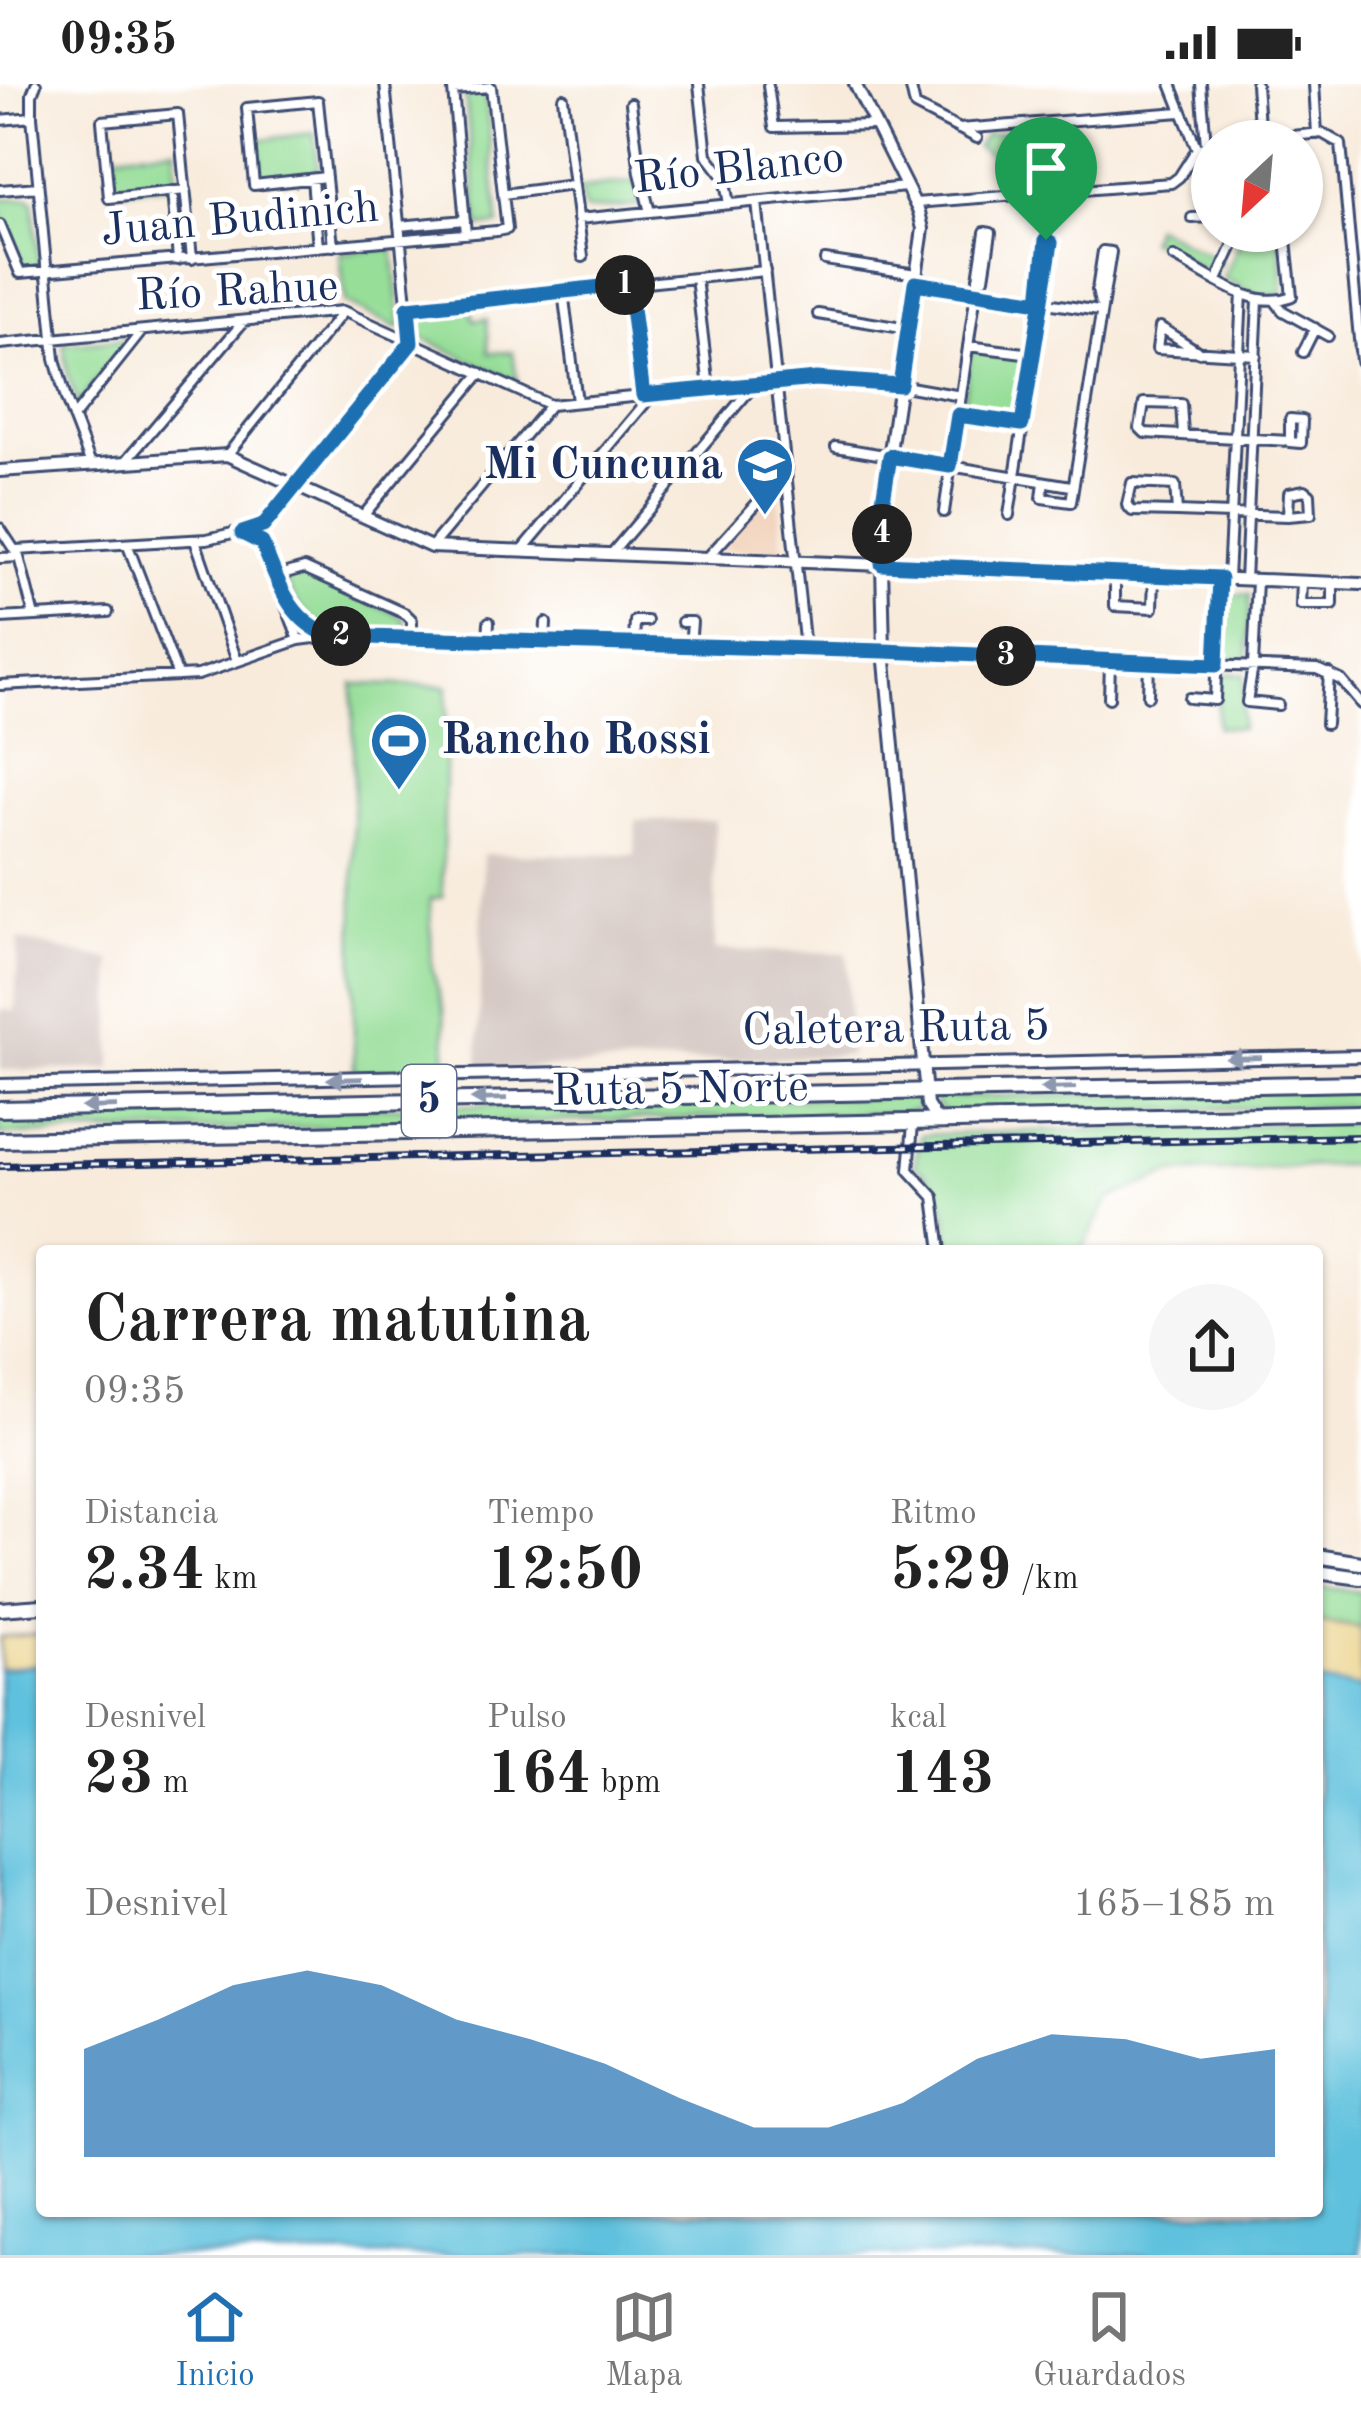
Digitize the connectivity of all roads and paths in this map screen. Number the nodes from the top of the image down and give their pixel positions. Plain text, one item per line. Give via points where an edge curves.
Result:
1 (36, 84) edge
2 (385, 84) edge
3 (699, 84) edge
4 (858, 84) edge
5 (910, 84) edge
6 (1171, 84) edge
7 (1202, 84) edge
8 (1256, 84) edge
9 (1314, 84) edge
10 (768, 86) edge
11 (562, 98) dead end
12 (631, 103) dead end
13 (1181, 112) junction
14 (32, 117) junction
15 (0, 120) edge
16 (1204, 120) edge
17 (1259, 120) edge
18 (1316, 120) edge
19 (875, 124) junction
20 (1191, 126) edge
21 (959, 129) junction
22 (1323, 134) edge
23 (977, 138) dead end
24 (1191, 163) edge
25 (326, 177) junction
26 (312, 179) junction
27 (574, 184) junction
28 (38, 187) junction
29 (906, 187) junction
30 (0, 190) edge
31 (185, 190) junction
32 (172, 191) junction
33 (503, 194) junction
34 (757, 202) junction
35 (914, 203) junction
36 (729, 204) junction
37 (650, 212) junction
38 (1047, 218) dead end
39 (578, 219) junction
40 (465, 220) junction
41 (0, 225) edge
42 (399, 226) junction
43 (466, 233) junction
44 (401, 240) junction
45 (333, 246) junction
46 (318, 248) junction
47 (1230, 252) edge
48 (1288, 252) edge
49 (583, 257) dead end
50 (1174, 257) dead end
51 (192, 259) junction
52 (178, 260) junction
53 (825, 260) dead end
54 (765, 271) junction
55 (46, 272) junction
56 (1357, 275) edge
57 (978, 277) junction
58 (695, 278) junction
59 (915, 278) junction
60 (1217, 280) junction
61 (629, 284) junction
62 (563, 291) junction
63 (976, 292) junction
64 (1243, 293) junction
65 (1258, 299) junction
66 (1275, 301) junction
67 (1040, 302) junction
68 (1099, 307) junction
69 (408, 308) junction
70 (343, 311) junction
71 (818, 314) dead end
72 (245, 320) junction
73 (1315, 328) junction
74 (144, 329) junction
75 (908, 329) junction
76 (1328, 336) dead end
77 (51, 338) junction
78 (411, 343) junction
79 (0, 344) edge
80 (968, 346) junction
81 (1199, 352) junction
82 (1303, 352) dead end
83 (1032, 354) junction
84 (1239, 354) junction
85 (1256, 355) junction
86 (1361, 361) edge
87 (481, 373) junction
88 (778, 382) junction
89 (755, 384) junction
90 (900, 385) junction
91 (709, 388) junction
92 (648, 395) junction
93 (961, 396) junction
94 (577, 401) junction
95 (550, 405) junction
96 (958, 415) junction
97 (72, 419) junction
98 (1022, 424) junction
99 (1183, 434) junction
100 (1235, 437) junction
101 (1252, 438) junction
102 (1290, 441) dead end
103 (836, 446) dead end
104 (227, 455) junction
105 (890, 456) junction
106 (125, 462) junction
107 (92, 465) junction
108 (950, 466) junction
109 (787, 470) junction
110 (0, 471) edge
111 (1014, 477) junction
112 (1044, 482) junction
113 (296, 486) junction
114 (1071, 486) junction
115 (944, 512) dead end
116 (1177, 512) junction
117 (1009, 514) dead end
118 (1232, 514) junction
119 (1249, 514) junction
120 (363, 516) junction
121 (1288, 516) dead end
122 (263, 526) junction
123 (0, 528) edge
124 (242, 533) junction
125 (195, 540) junction
126 (262, 543) junction
127 (128, 546) junction
128 (431, 547) junction
129 (522, 550) junction
130 (18, 554) junction
131 (612, 554) junction
132 (708, 557) junction
133 (0, 558) edge
134 (796, 561) junction
135 (882, 564) junction
136 (1115, 574) junction
137 (1154, 576) junction
138 (277, 577) junction
139 (1224, 579) junction
140 (1251, 580) junction
141 (1301, 582) junction
142 (1334, 583) junction
143 (1361, 584) edge
144 (287, 602) junction
145 (108, 611) dead end
146 (34, 616) junction
147 (0, 618) edge
148 (646, 621) dead end
149 (489, 622) dead end
150 (682, 622) dead end
151 (546, 623) dead end
152 (330, 636) junction
153 (412, 637) junction
154 (299, 640) junction
155 (488, 642) junction
156 (545, 644) junction
157 (634, 645) junction
158 (690, 647) junction
159 (805, 650) junction
160 (884, 651) junction
161 (237, 661) junction
162 (1110, 661) junction
163 (1149, 662) junction
164 (1216, 665) junction
165 (1253, 666) junction
166 (1329, 673) junction
167 (178, 676) junction
168 (0, 685) edge
169 (1148, 696) dead end
170 (1109, 698) dead end
171 (1189, 698) dead end
172 (1361, 704) edge
173 (1278, 705) dead end
174 (1326, 724) dead end
175 (1361, 1056) edge
176 (923, 1065) junction
177 (1361, 1083) edge
178 (0, 1085) edge
179 (926, 1098) junction
180 (0, 1109) edge
181 (1361, 1113) edge
182 (938, 1122) junction
183 (914, 1123) junction
184 (0, 1140) edge
185 (940, 1245) edge
186 (1323, 1557) edge
187 (1361, 1562) edge
188 (1323, 1573) edge
189 (1361, 1577) edge
190 (36, 1606) edge
191 (0, 1609) edge

1 - 14 street
2 - 42 street
3 - 36 street via 707,155 724,177
4 - 19 main road
5 - 21 street via 915,106
6 - 13 street
7 - 16 street
8 - 17 street
9 - 18 street
10 - 19 street via 774,127
11 - 27 street
12 - 37 street
13 - 20 street
13 - 21 street
14 - 15 street
14 - 28 street
19 - 29 main road
21 - 23 street
22 - 56 street via 1343,148
24 - 35 street via 1171,183
25 - 26 street
25 - 26 street via 318,101 247,108 254,185
25 - 45 street
26 - 46 street
27 - 33 street
27 - 39 street
28 - 30 street
28 - 55 street
29 - 34 street, Río Blanco
29 - 35 main road
31 - 32 street
31 - 32 street via 178,114 102,121 109,198
31 - 51 street
32 - 52 street
33 - 40 street via 491,86 453,90
33 - 43 street, Juan Budinich via 507,229
34 - 36 street, Río Blanco
34 - 54 street
35 - 59 main road via 923,229
36 - 37 street, Río Blanco
37 - 39 street, Río Blanco
38 - 67 street
39 - 49 street
40 - 42 street, Juan Budinich
40 - 43 street
41 - 55 street, Juan Budinich via 20,273
42 - 44 street
43 - 44 street, Juan Budinich
44 - 45 street, Juan Budinich
44 - 69 street
45 - 46 street, Juan Budinich
46 - 51 street, Juan Budinich
47 - 60 street
48 - 66 street via 1292,296
50 - 60 street
51 - 52 street, Juan Budinich
52 - 55 street, Juan Budinich
53 - 59 street
54 - 58 street
54 - 88 street
55 - 77 street
56 - 86 street
57 - 57 street via 985,232 991,233 984,278
57 - 63 street
58 - 61 street
58 - 91 street
59 - 63 street
59 - 75 main road
60 - 64 street
61 - 62 street
61 - 92 street
62 - 69 street
62 - 94 street
63 - 67 street
63 - 80 street
64 - 65 street
64 - 84 street
65 - 66 street
65 - 85 street
66 - 73 street
67 - 68 street
67 - 83 street
68 - 68 street via 1097,290 1102,250 1111,252
68 - 114 street
69 - 78 street
70 - 72 street, Río Rahue
70 - 78 street, Río Rahue
70 - 104 street
71 - 75 street
72 - 74 street, Río Rahue
72 - 106 street
73 - 76 street
73 - 82 street
74 - 77 street, Río Rahue
74 - 97 street
75 - 90 main road
77 - 79 street, Río Rahue
77 - 97 street
78 - 87 street, Río Rahue
78 - 113 street
80 - 83 street
80 - 93 street
81 - 81 street via 1180,339 1160,327 1157,349
81 - 84 street
83 - 98 street
84 - 85 street
84 - 100 street
85 - 101 street
87 - 95 street, Río Rahue
87 - 120 street
88 - 89 street
88 - 90 street
88 - 109 street
89 - 91 street
89 - 131 street
90 - 93 street
90 - 105 main road
91 - 92 street
92 - 94 street
92 - 129 street
93 - 96 street
94 - 95 street
95 - 128 street
96 - 98 street
96 - 108 street
97 - 107 street
98 - 111 street
99 - 99 street via 1181,404 1142,406 1141,428
99 - 100 street
100 - 101 street
100 - 118 street
101 - 102 street
101 - 119 street
103 - 105 street
104 - 106 main road
104 - 113 main road
105 - 108 street
105 - 135 main road
106 - 107 main road
107 - 110 main road
108 - 111 street
108 - 115 street
109 - 132 street
109 - 134 street
111 - 112 street
111 - 117 street
112 - 114 street
112 - 114 street via 1042,498 1071,502
113 - 120 main road
113 - 122 street
116 - 116 street via 1132,511 1129,487 1173,484
116 - 118 street
118 - 119 street
118 - 139 street
119 - 121 street
119 - 140 street
120 - 128 main road
122 - 124 street
122 - 126 street
123 - 130 street
124 - 125 street
124 - 126 street
125 - 127 street
125 - 161 street
126 - 138 street
127 - 130 street
127 - 167 street
128 - 129 main road
129 - 131 main road
130 - 133 street
130 - 146 street
131 - 132 main road
132 - 134 main road
134 - 135 main road
134 - 159 street
135 - 136 main road
135 - 160 main road
136 - 137 main road
136 - 137 street via 1115,606 1154,608
137 - 139 main road
138 - 144 street
138 - 153 street via 304,568 406,614
139 - 140 main road
139 - 164 street
140 - 141 main road
140 - 165 street
141 - 142 main road
141 - 142 street via 1301,605 1333,605
142 - 143 main road
144 - 152 street
144 - 154 street
145 - 146 street
146 - 147 street
148 - 157 street via 634,621
149 - 155 street
150 - 158 street via 692,622
151 - 156 street
152 - 153 street
152 - 154 street
153 - 155 street
154 - 161 street
155 - 156 street
156 - 157 street
157 - 158 street
158 - 159 street
159 - 160 street
160 - 162 street
160 - 176 main road
161 - 167 street
162 - 163 street
162 - 170 street
163 - 164 street
163 - 169 street
164 - 165 street
164 - 171 street via 1215,700
165 - 166 street
165 - 173 street via 1247,702
166 - 172 street
166 - 174 street
167 - 168 street
175 -> 176 main road, Caletera Ruta 5
176 -> 178 main road, Caletera Ruta 5
176 - 179 main road
177 -> 179 highway, Ruta 5 Norte / 5
179 -> 180 highway, Ruta 5 Norte / 5
179 - 182 main road
179 - 183 main road
181 - 182 highway, Ruta 5 Norte / 5
182 - 183 highway, Ruta 5 Norte / 5
183 - 184 highway, Ruta 5 Norte / 5
183 - 185 street via 909,1170 934,1197
186 - 187 main road
188 - 189 main road
190 - 191 main road

